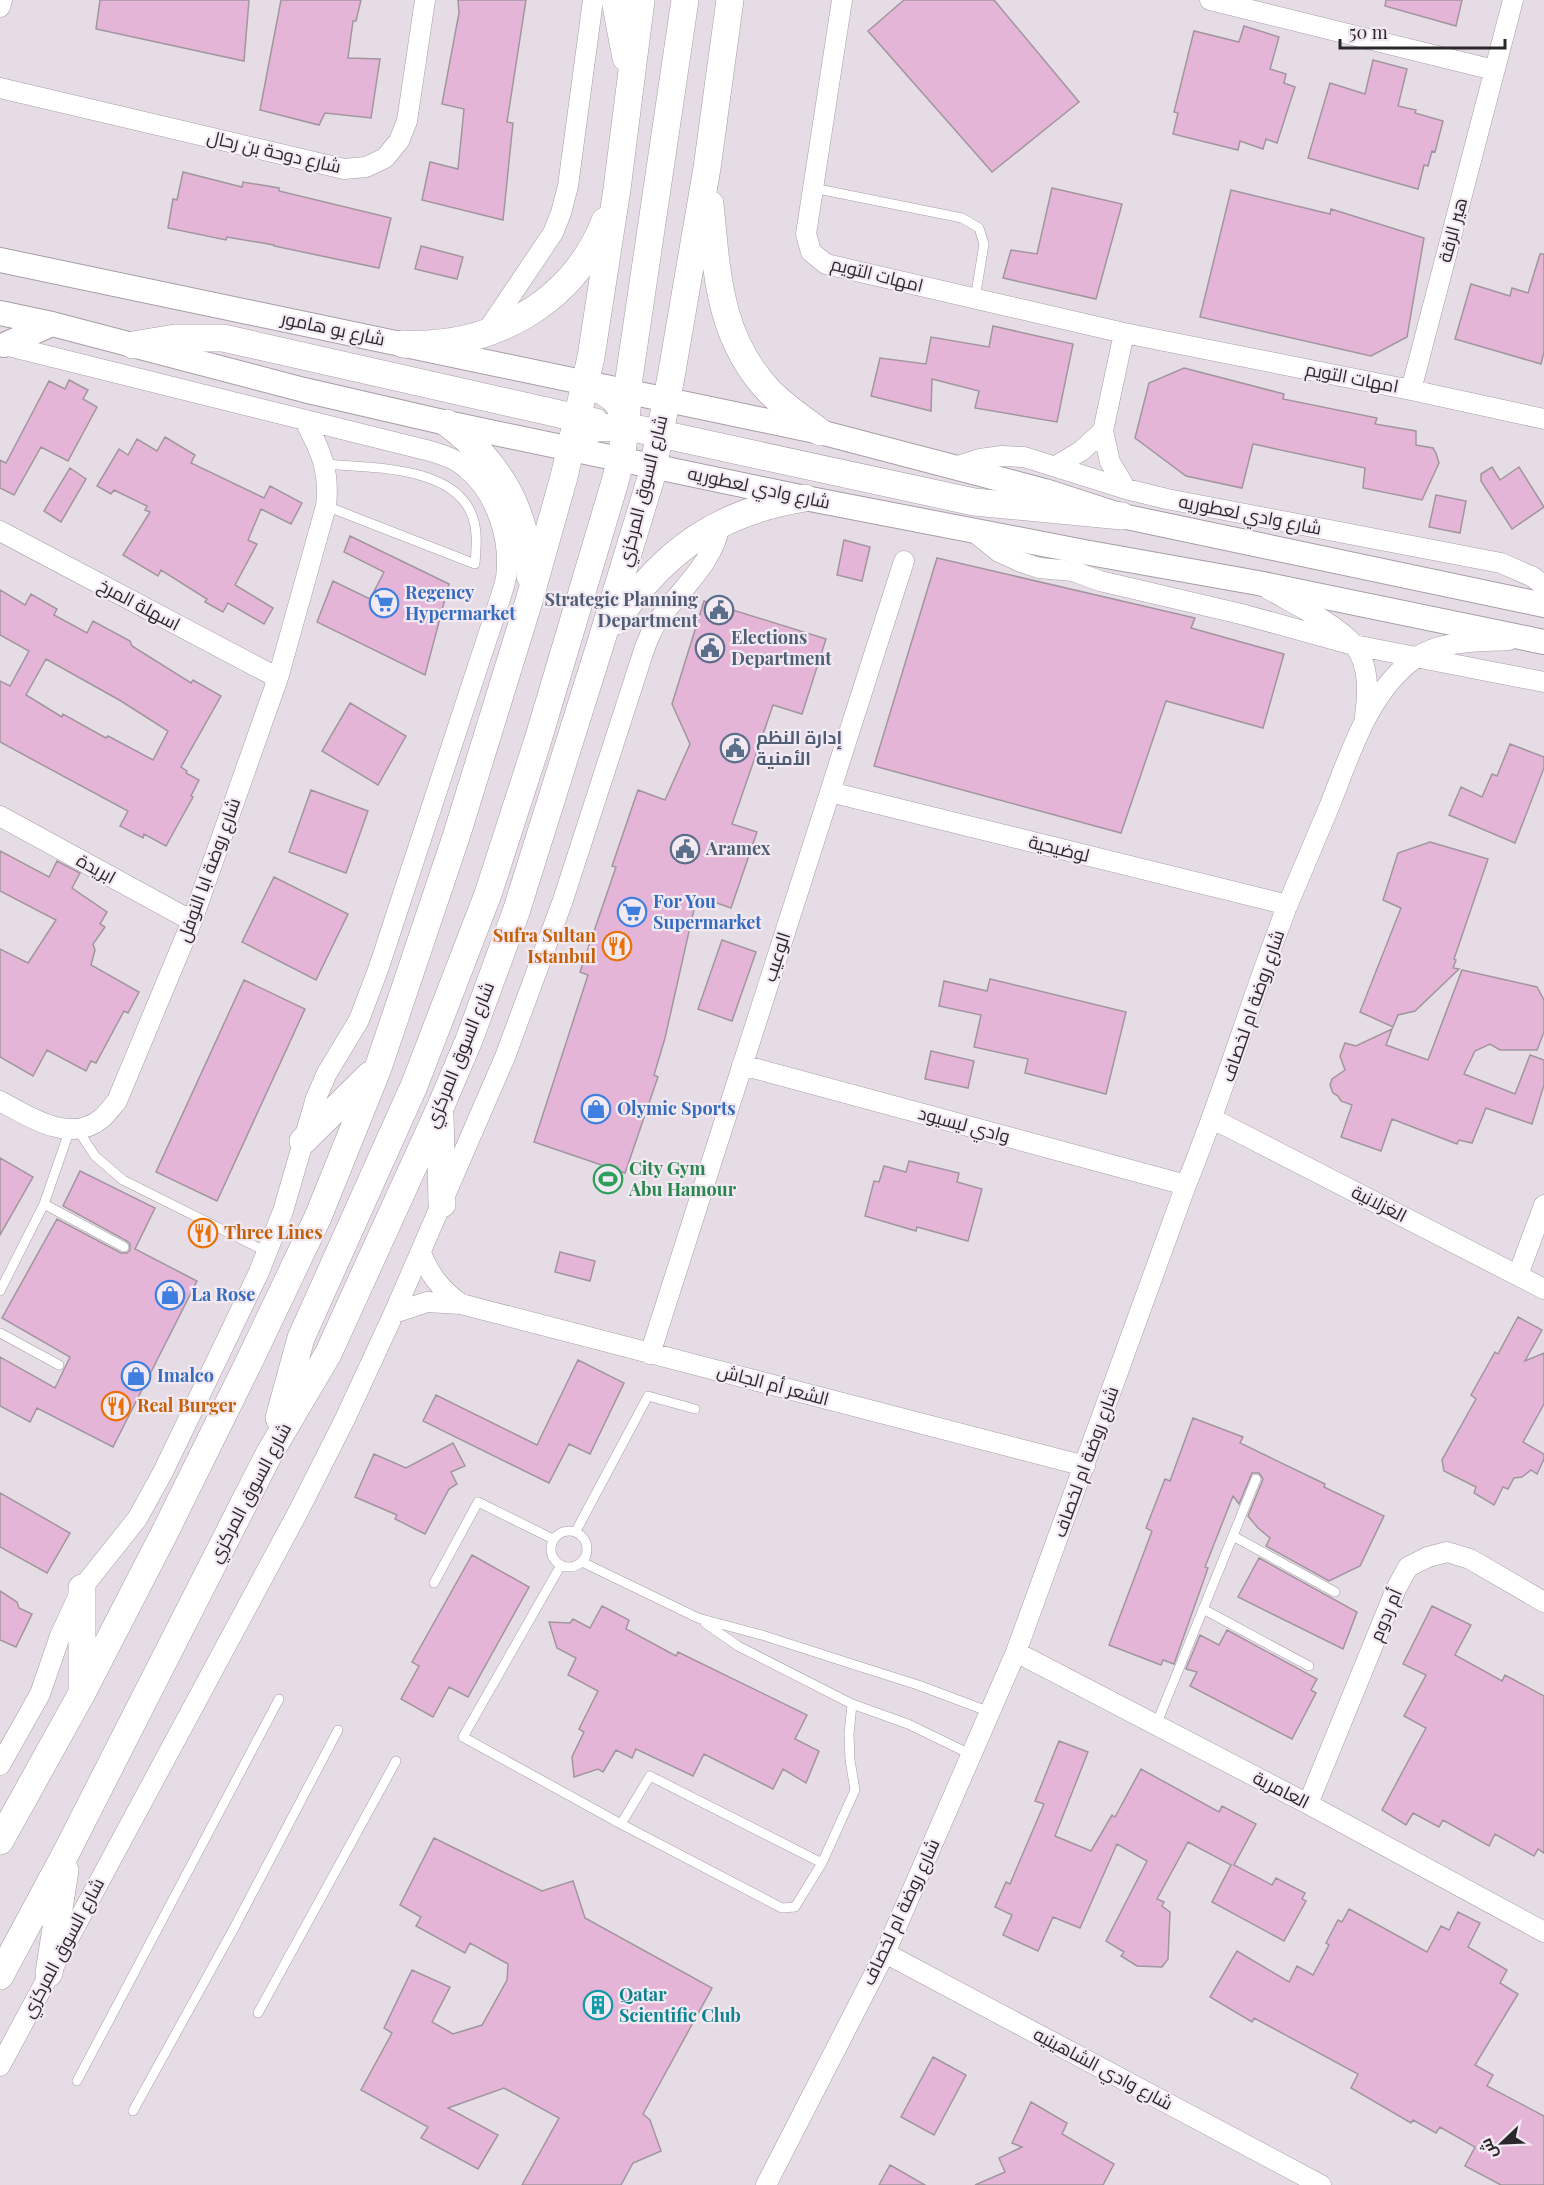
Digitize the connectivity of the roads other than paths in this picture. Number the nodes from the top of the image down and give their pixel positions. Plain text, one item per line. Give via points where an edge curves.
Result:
1 (2, 0) edge
2 (425, 0) edge
3 (592, 0) edge
4 (615, 0) edge
5 (641, 0) edge
6 (685, 0) edge
7 (740, 0) edge
8 (842, 0) edge
9 (1210, 0) edge
10 (1513, 0) edge
11 (0, 7) edge
12 (728, 13) edge
13 (1494, 70) junction
14 (631, 87) junction
15 (0, 88) edge
16 (707, 168) junction
17 (813, 188) junction
18 (617, 189) junction
19 (0, 260) edge
20 (975, 299) junction
21 (0, 313) edge
22 (52, 324) junction
23 (1124, 333) junction
24 (485, 334) junction
25 (403, 344) junction
26 (133, 345) junction
27 (1, 346) edge
28 (586, 384) junction
29 (1411, 390) junction
30 (627, 393) junction
31 (667, 400) junction
32 (1544, 418) edge
33 (577, 419) junction
34 (304, 420) junction
35 (447, 423) junction
36 (625, 426) junction
37 (347, 431) junction
38 (1103, 431) junction
39 (820, 432) junction
40 (659, 433) junction
41 (570, 449) junction
42 (620, 458) junction
43 (325, 464) junction
44 (652, 465) junction
45 (1056, 466) junction
46 (955, 467) junction
47 (1126, 489) junction
48 (805, 498) junction
49 (326, 506) junction
50 (1122, 516) junction
51 (720, 524) junction
52 (0, 531) edge
53 (973, 531) junction
54 (904, 561) dead end
55 (1258, 583) junction
56 (1544, 586) edge
57 (529, 601) junction
58 (1544, 605) edge
59 (1536, 640) edge
60 (602, 642) junction
61 (1354, 645) junction
62 (1418, 657) junction
63 (278, 678) junction
64 (1544, 681) edge
65 (1365, 722) junction
66 (830, 792) junction
67 (0, 816) edge
68 (1288, 905) junction
69 (192, 921) junction
70 (742, 1065) junction
71 (378, 1068) junction
72 (0, 1101) edge
73 (440, 1108) junction
74 (1213, 1119) junction
75 (74, 1130) junction
76 (303, 1141) junction
77 (1186, 1185) junction
78 (44, 1204) junction
79 (442, 1204) junction
80 (1544, 1205) edge
81 (124, 1246) dead end
82 (267, 1252) junction
83 (422, 1253) junction
84 (1518, 1275) junction
85 (1544, 1289) edge
86 (0, 1291) edge
87 (461, 1304) junction
88 (394, 1313) junction
89 (0, 1333) edge
90 (650, 1354) junction
91 (59, 1365) dead end
92 (695, 1408) dead end
93 (269, 1454) junction
94 (1085, 1466) junction
95 (1256, 1479) dead end
96 (576, 1531) junction
97 (1233, 1536) junction
98 (553, 1539) junction
99 (582, 1562) junction
100 (561, 1565) junction
101 (434, 1583) dead end
102 (82, 1588) junction
103 (1335, 1592) dead end
104 (1544, 1602) edge
105 (1203, 1609) junction
106 (698, 1618) junction
107 (1016, 1652) junction
108 (1309, 1665) dead end
109 (82, 1693) junction
110 (279, 1699) dead end
111 (852, 1704) junction
112 (990, 1712) junction
113 (1156, 1725) junction
114 (338, 1730) dead end
115 (972, 1755) junction
116 (396, 1761) dead end
117 (0, 1765) edge
118 (1308, 1804) junction
119 (621, 1824) junction
120 (0, 1842) edge
121 (68, 1849) junction
122 (822, 1863) junction
123 (1544, 1932) edge
124 (885, 1953) junction
125 (49, 1973) junction
126 (0, 1976) edge
127 (258, 2013) dead end
128 (0, 2066) edge
129 (77, 2081) dead end
130 (133, 2111) dead end
131 (766, 2185) edge
132 (1321, 2185) edge

1 - 11 street
2 - 15 street, شارع دوحة بن رحال via 407,120 399,141 385,158 366,167 344,169
3 - 24 street via 568,186 561,213 548,240
4 - 14 main road
5 - 14 main road
6 - 30 main road
7 - 12 street, شارع السوق المركزي
8 - 17 street, امهات التويم
9 - 13 street
10 - 13 street, هير الرقة
12 - 16 main road, شارع السوق المركزي
13 - 29 street, هير الرقة
14 - 18 main road
16 - 31 main road, شارع السوق المركزي
16 - 39 main road via 717,276 735,342 769,390
17 - 20 street, امهات التويم via 806,234 811,252 826,264
17 - 20 lane via 962,218 979,228 984,244
18 - 24 main road via 602,230 573,275 532,310
18 - 28 main road
19 - 25 street, شارع بو هامور
20 - 23 street, امهات التويم
21 - 22 street
22 - 26 street
22 - 27 street
23 - 29 street, امهات التويم
23 - 38 street
24 - 25 main road via 444,343
25 - 28 street, شارع بو هامور
26 - 33 main road via 175,338 223,338
26 - 35 street
27 - 34 street
28 - 30 street, شارع بو هامور
28 - 33 main road
28 - 36 main road via 617,402
29 - 32 street, امهات التويم
30 - 31 street, شارع بو هامور
30 - 36 main road
31 - 36 main road via 652,419
31 - 39 street, شارع وادي لعطوريه
31 - 40 main road, شارع السوق المركزي
33 - 36 main road
33 - 41 main road
34 - 37 street
34 - 43 street, شارع روضة ابا النوفل
35 - 41 street
35 - 57 main road via 486,456 513,500 528,549
36 - 40 main road
36 - 41 main road via 585,431
36 - 42 main road
36 - 44 main road via 631,449
37 - 43 street via 333,445
37 - 76 street via 430,451 452,458 468,469 495,506 503,530 506,578 379,967 358,1020 316,1098
38 - 45 street via 1082,451
38 - 47 street via 1110,462
39 - 46 street, شارع وادي لعطوريه
40 - 44 main road, شارع السوق المركزي
40 - 50 main road via 974,502
41 - 42 street
41 - 57 main road
42 - 44 street
42 - 93 main road via 537,743 488,894 414,1086 301,1338
43 - 49 street, شارع روضة ابا النوفل
43 - 49 lane via 425,476 447,486 464,499 473,518 477,538 475,564
44 - 48 street, شارع وادي لعطوريه
44 - 60 main road, شارع السوق المركزي
45 - 46 street, شارع وادي لعطوريه via 1024,457 1002,456
45 - 47 street, شارع وادي لعطوريه
46 - 50 street, شارع وادي لعطوريه
47 - 56 street, شارع وادي لعطوريه via 1501,563
48 - 51 main road via 749,511
48 - 53 street, شارع وادي لعطوريه
49 - 63 street, شارع روضة ابا النوفل
50 - 58 street, شارع وادي لعطوريه
51 - 60 main road via 698,536 654,572
51 - 79 street, شارع السوق المركزي via 707,557 657,621 645,647 563,900 505,1057
52 - 63 street, اسهلة المرخ
53 - 55 street, شارع وادي لعطوريه
53 - 61 street, شارع وادي لعطوريه via 999,552 1039,568 1073,571
54 - 66 street, الوعيب
55 - 59 street, شارع وادي لعطوريه
55 - 61 street, شارع روضة ام لخصاف via 1333,627
57 - 71 main road via 456,837
59 - 62 street, شارع روضة ام لخصاف via 1451,645
60 - 73 main road, شارع السوق المركزي via 516,912
61 - 62 street, شارع وادي لعطوريه
61 - 65 street, شارع روضة ام لخصاف via 1367,678
62 - 64 street, شارع وادي لعطوريه
62 - 65 street, شارع روضة ام لخصاف via 1389,684
63 - 69 street, شارع روضة ابا النوفل
65 - 68 street, شارع روضة ام لخصاف
66 - 68 street, لوضيحية
66 - 70 street, الوعيب
67 - 69 street, ابريدة
68 - 74 street, شارع روضة ام لخصاف
69 - 75 street, شارع روضة ابا النوفل via 117,1101 100,1120
70 - 77 street, وادي ليسيود
70 - 90 street, الوعيب
71 - 76 main road
71 - 109 main road via 313,1227 175,1513
72 - 75 street via 38,1122
73 - 79 main road
73 - 93 main road, شارع السوق المركزي via 328,1354
74 - 77 street, شارع روضة ام لخصاف
74 - 84 street, الغزلانية
75 - 78 lane
75 - 82 lane via 95,1156 123,1180
76 - 82 street
77 - 94 street, شارع روضة ام لخصاف
78 - 81 lane
78 - 86 lane
79 - 83 street, شارع السوق المركزي
80 - 84 street
82 - 102 street via 163,1472 137,1519
83 - 87 street, الشعر أم الجاش via 436,1282
83 - 88 street, شارع السوق المركزي
84 - 85 street, الغزلانية
87 - 88 street, الشعر أم الجاش via 427,1302
87 - 90 street, الشعر أم الجاش
88 - 125 street, شارع السوق المركزي via 297,1514
89 - 91 lane
90 - 94 street, الشعر أم الجاش
92 - 96 lane via 648,1396
93 - 121 main road, شارع السوق المركزي
94 - 107 street, شارع روضة ام لخصاف
95 - 97 lane
96 - 98 lane via 558,1533
96 - 99 lane via 587,1548
97 - 103 lane
97 - 105 lane
98 - 100 lane via 551,1553
98 - 101 lane via 478,1502
99 - 100 lane
99 - 106 lane
100 - 119 lane via 463,1737
102 - 109 main road
102 - 117 street via 40,1694
104 - 118 street, أم ردوم via 1470,1559 1447,1552 1408,1567
105 - 108 lane
105 - 113 lane
106 - 111 lane via 738,1646
106 - 112 lane via 876,1671
107 - 112 street, شارع روضة ام لخصاف
107 - 113 street, العامرية
109 - 120 main road
110 - 129 lane
111 - 115 lane via 908,1724
111 - 122 lane via 849,1734 855,1790
112 - 115 street, شارع روضة ام لخصاف
113 - 118 street, العامرية
114 - 130 lane
115 - 124 street, شارع روضة ام لخصاف
116 - 127 lane
118 - 123 street, العامرية
119 - 122 lane via 782,1908 795,1906
119 - 122 lane via 650,1776
121 - 125 main road
121 - 126 main road, شارع السوق المركزي
124 - 131 street, شارع روضة ام لخصاف
124 - 132 street, شارع وادي الشاهينيه
125 - 128 street, شارع السوق المركزي

